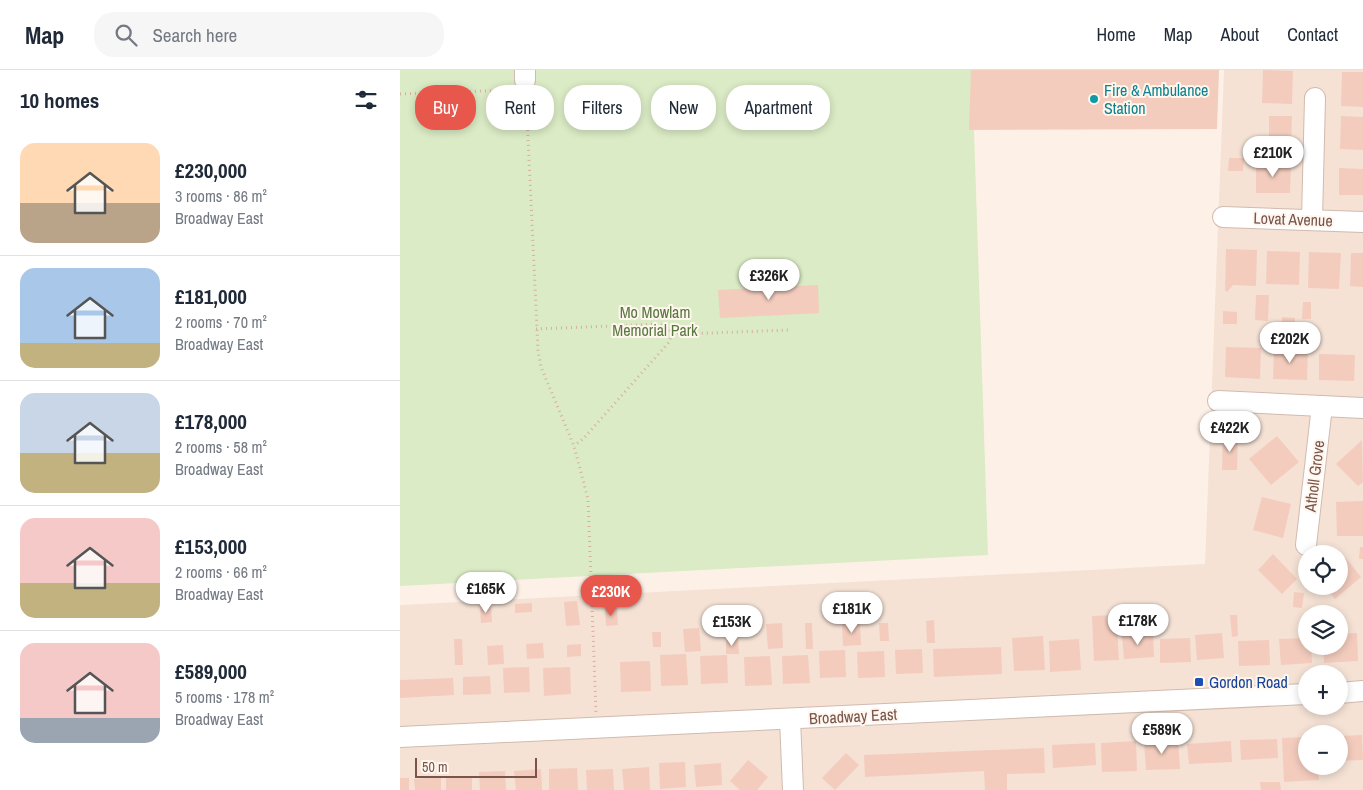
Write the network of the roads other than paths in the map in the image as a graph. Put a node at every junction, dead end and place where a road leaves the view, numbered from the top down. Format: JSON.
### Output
{"nodes":[{"id":1,"x":1316,"y":98,"type":"dead end"},
{"id":2,"x":1222,"y":217,"type":"dead end"},
{"id":3,"x":1312,"y":219,"type":"junction"},
{"id":4,"x":1363,"y":222,"type":"edge"},
{"id":5,"x":1218,"y":401,"type":"dead end"},
{"id":6,"x":1322,"y":406,"type":"junction"},
{"id":7,"x":1363,"y":408,"type":"edge"},
{"id":8,"x":1306,"y":545,"type":"edge"},
{"id":9,"x":1363,"y":692,"type":"edge"},
{"id":10,"x":1348,"y":693,"type":"edge"},
{"id":11,"x":1298,"y":694,"type":"edge"},
{"id":12,"x":790,"y":719,"type":"junction"},
{"id":13,"x":400,"y":737,"type":"edge"},
{"id":14,"x":793,"y":790,"type":"edge"}],
"edges":[{"from":1,"to":3,"type":"street"},
{"from":2,"to":3,"type":"street","name":"Lovat Avenue"},
{"from":3,"to":4,"type":"street","name":"Lovat Avenue"},
{"from":5,"to":6,"type":"street"},
{"from":6,"to":7,"type":"street"},
{"from":6,"to":8,"type":"street","name":"Atholl Grove"},
{"from":9,"to":10,"type":"street"},
{"from":11,"to":12,"type":"street","name":"Broadway East"},
{"from":12,"to":13,"type":"street","name":"Broadway East"},
{"from":12,"to":14,"type":"street"}]}
